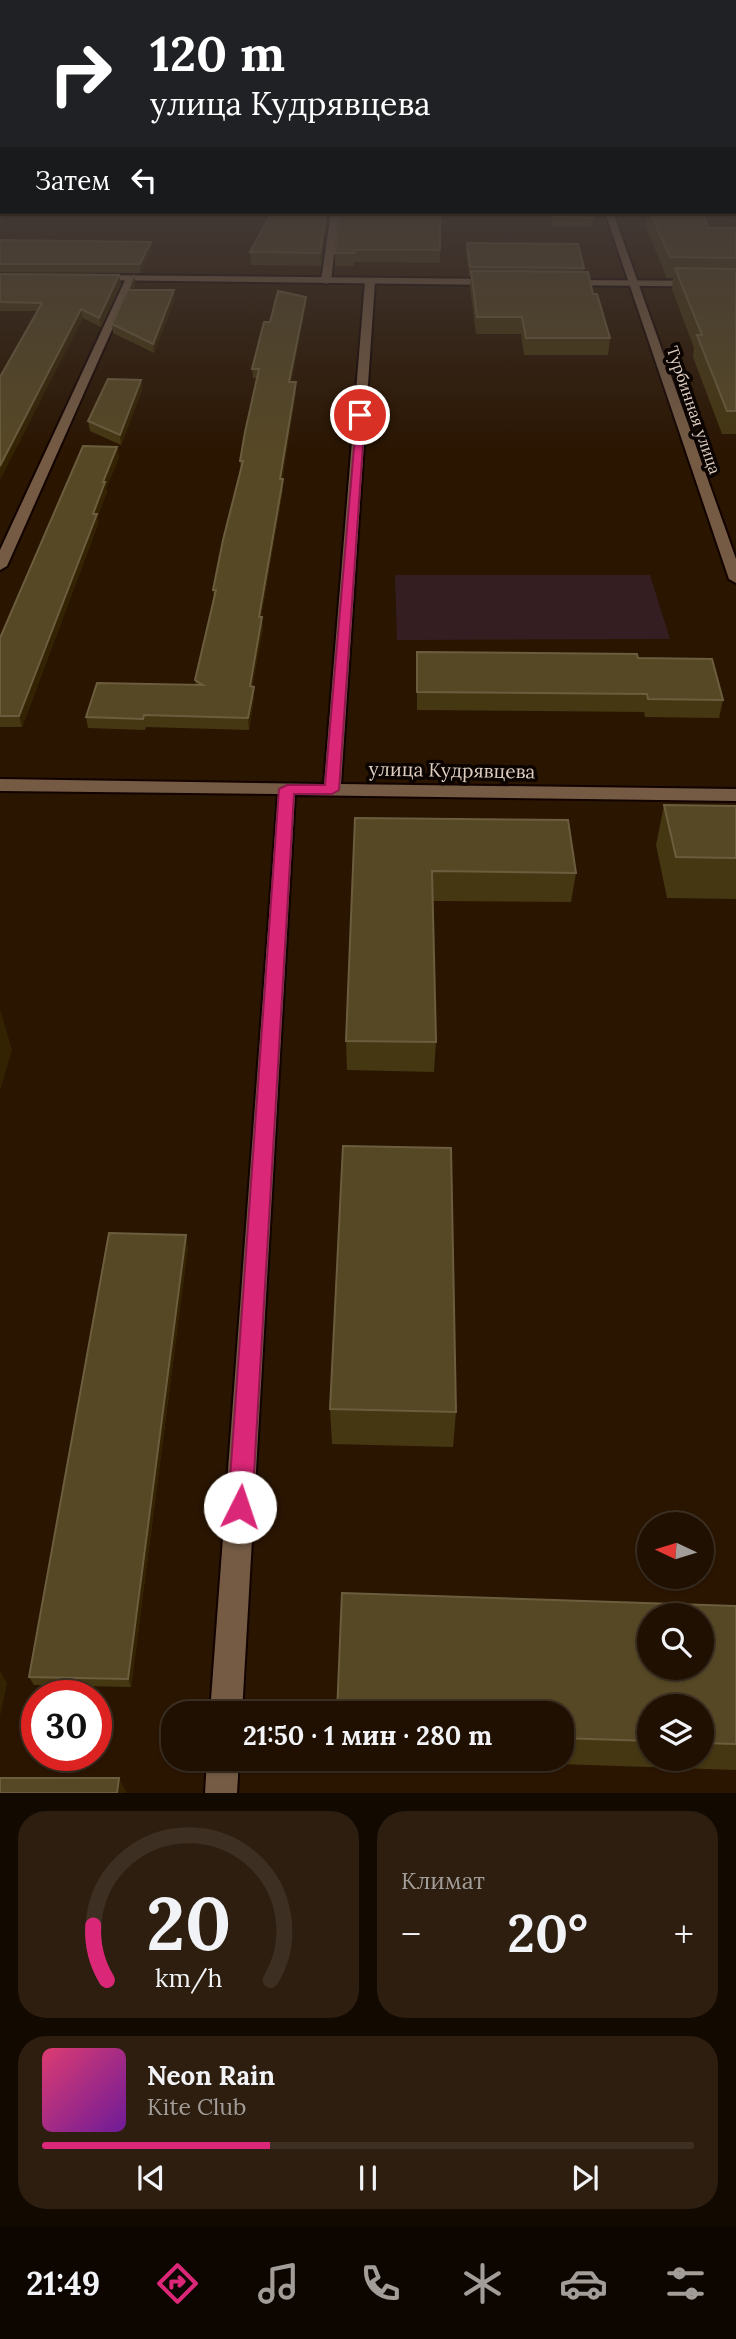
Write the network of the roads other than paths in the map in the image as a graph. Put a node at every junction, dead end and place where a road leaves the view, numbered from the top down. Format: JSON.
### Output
{"nodes":[{"id":1,"x":634,"y":284,"type":"edge"},
{"id":2,"x":127,"y":285,"type":"edge"},
{"id":3,"x":370,"y":285,"type":"edge"},
{"id":4,"x":0,"y":566,"type":"edge"},
{"id":5,"x":736,"y":579,"type":"edge"},
{"id":6,"x":0,"y":785,"type":"edge"},
{"id":7,"x":287,"y":789,"type":"junction"},
{"id":8,"x":332,"y":790,"type":"junction"},
{"id":9,"x":736,"y":795,"type":"edge"},
{"id":10,"x":227,"y":1701,"type":"edge"},
{"id":11,"x":222,"y":1771,"type":"edge"},
{"id":12,"x":221,"y":1793,"type":"edge"}],
"edges":[{"from":1,"to":5,"type":"street","name":"Турбинная улица"},
{"from":2,"to":4,"type":"street"},
{"from":3,"to":8,"type":"street"},
{"from":6,"to":7,"type":"street","name":"улица Кудрявцева"},
{"from":7,"to":8,"type":"street","name":"улица Кудрявцева"},
{"from":7,"to":10,"type":"street"},
{"from":8,"to":9,"type":"street","name":"улица Кудрявцева"},
{"from":11,"to":12,"type":"street"}]}
